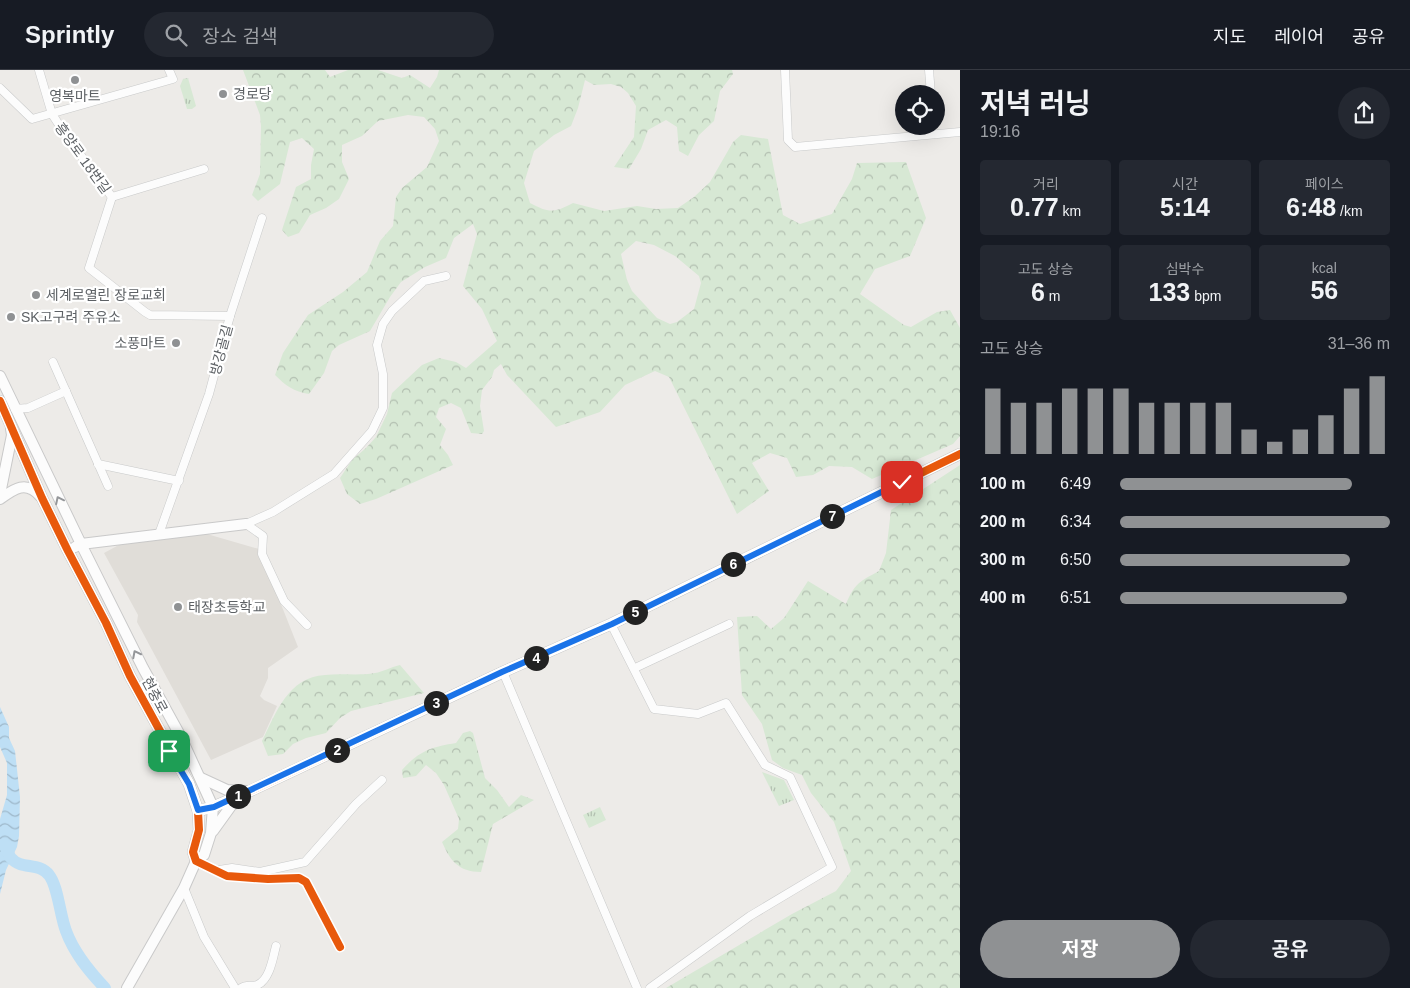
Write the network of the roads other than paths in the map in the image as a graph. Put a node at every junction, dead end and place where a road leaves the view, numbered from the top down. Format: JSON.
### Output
{"nodes":[{"id":1,"x":39,"y":70,"type":"edge"},
{"id":2,"x":170,"y":70,"type":"edge"},
{"id":3,"x":785,"y":70,"type":"edge"},
{"id":4,"x":930,"y":70,"type":"edge"},
{"id":5,"x":931,"y":85,"type":"edge"},
{"id":6,"x":0,"y":88,"type":"edge"},
{"id":7,"x":52,"y":114,"type":"junction"},
{"id":8,"x":945,"y":131,"type":"edge"},
{"id":9,"x":960,"y":132,"type":"edge"},
{"id":10,"x":895,"y":135,"type":"edge"},
{"id":11,"x":204,"y":169,"type":"dead end"},
{"id":12,"x":112,"y":197,"type":"junction"},
{"id":13,"x":262,"y":218,"type":"dead end"},
{"id":14,"x":446,"y":276,"type":"dead end"},
{"id":15,"x":230,"y":316,"type":"junction"},
{"id":16,"x":53,"y":362,"type":"dead end"},
{"id":17,"x":0,"y":376,"type":"edge"},
{"id":18,"x":66,"y":391,"type":"junction"},
{"id":19,"x":0,"y":401,"type":"edge"},
{"id":20,"x":12,"y":415,"type":"junction"},
{"id":21,"x":9,"y":436,"type":"junction"},
{"id":22,"x":960,"y":454,"type":"edge"},
{"id":23,"x":0,"y":464,"type":"edge"},
{"id":24,"x":98,"y":464,"type":"junction"},
{"id":25,"x":179,"y":481,"type":"junction"},
{"id":26,"x":108,"y":486,"type":"dead end"},
{"id":27,"x":0,"y":494,"type":"edge"},
{"id":28,"x":0,"y":499,"type":"edge"},
{"id":29,"x":51,"y":514,"type":"junction"},
{"id":30,"x":246,"y":524,"type":"junction"},
{"id":31,"x":159,"y":534,"type":"junction"},
{"id":32,"x":81,"y":544,"type":"junction"},
{"id":33,"x":68,"y":551,"type":"junction"},
{"id":34,"x":117,"y":618,"type":"junction"},
{"id":35,"x":106,"y":623,"type":"junction"},
{"id":36,"x":612,"y":624,"type":"junction"},
{"id":37,"x":729,"y":624,"type":"dead end"},
{"id":38,"x":307,"y":625,"type":"dead end"},
{"id":39,"x":635,"y":668,"type":"junction"},
{"id":40,"x":502,"y":672,"type":"junction"},
{"id":41,"x":201,"y":778,"type":"junction"},
{"id":42,"x":382,"y":780,"type":"dead end"},
{"id":43,"x":250,"y":791,"type":"junction"},
{"id":44,"x":214,"y":807,"type":"junction"},
{"id":45,"x":198,"y":810,"type":"junction"},
{"id":46,"x":211,"y":834,"type":"junction"},
{"id":47,"x":196,"y":860,"type":"junction"},
{"id":48,"x":219,"y":870,"type":"junction"},
{"id":49,"x":184,"y":888,"type":"junction"},
{"id":50,"x":276,"y":946,"type":"dead end"},
{"id":51,"x":340,"y":947,"type":"dead end"},
{"id":52,"x":127,"y":988,"type":"edge"},
{"id":53,"x":235,"y":988,"type":"edge"},
{"id":54,"x":241,"y":988,"type":"edge"},
{"id":55,"x":637,"y":988,"type":"edge"},
{"id":56,"x":650,"y":988,"type":"edge"}],
"edges":[{"from":1,"to":7,"type":"street","name":"흥양로 18번길"},
{"from":2,"to":7,"type":"street"},
{"from":3,"to":10,"type":"street"},
{"from":4,"to":5,"type":"street"},
{"from":6,"to":7,"type":"street"},
{"from":7,"to":12,"type":"street","name":"흥양로 18번길"},
{"from":8,"to":9,"type":"street"},
{"from":11,"to":12,"type":"street"},
{"from":12,"to":15,"type":"street","name":"흥양로 18번길"},
{"from":13,"to":15,"type":"street","name":"방강골길"},
{"from":14,"to":30,"type":"street"},
{"from":15,"to":25,"type":"street","name":"방강골길"},
{"from":16,"to":18,"type":"street"},
{"from":17,"to":20,"type":"street","name":"현충로"},
{"from":18,"to":20,"type":"street"},
{"from":18,"to":24,"type":"street"},
{"from":19,"to":20,"type":"street","name":"현충로"},
{"from":20,"to":21,"type":"street"},
{"from":20,"to":29,"type":"street","name":"현충로"},
{"from":32,"to":20,"type":"street","name":"현충로","one_way":true},
{"from":21,"to":23,"type":"street"},
{"from":21,"to":27,"type":"street"},
{"from":22,"to":36,"type":"street"},
{"from":24,"to":25,"type":"street"},
{"from":24,"to":26,"type":"street"},
{"from":25,"to":31,"type":"street","name":"방강골길"},
{"from":28,"to":29,"type":"street"},
{"from":29,"to":33,"type":"street","name":"현충로"},
{"from":30,"to":31,"type":"street"},
{"from":30,"to":38,"type":"street"},
{"from":31,"to":32,"type":"street"},
{"from":32,"to":33,"type":"street"},
{"from":32,"to":34,"type":"street","name":"현충로"},
{"from":33,"to":35,"type":"street","name":"현충로"},
{"from":34,"to":35,"type":"street"},
{"from":41,"to":34,"type":"street","name":"현충로","one_way":true},
{"from":35,"to":45,"type":"street","name":"현충로"},
{"from":36,"to":39,"type":"street"},
{"from":36,"to":40,"type":"street"},
{"from":37,"to":39,"type":"street"},
{"from":39,"to":56,"type":"street"},
{"from":40,"to":43,"type":"street"},
{"from":40,"to":55,"type":"street"},
{"from":41,"to":43,"type":"street"},
{"from":41,"to":44,"type":"street","name":"현충로"},
{"from":42,"to":48,"type":"street"},
{"from":43,"to":44,"type":"street"},
{"from":43,"to":46,"type":"street"},
{"from":44,"to":45,"type":"street"},
{"from":44,"to":46,"type":"street","name":"현충로"},
{"from":45,"to":47,"type":"street","name":"현충로"},
{"from":46,"to":47,"type":"street","name":"현충로"},
{"from":47,"to":48,"type":"street"},
{"from":47,"to":49,"type":"street","name":"현충로"},
{"from":48,"to":51,"type":"street"},
{"from":49,"to":52,"type":"street","name":"현충로"},
{"from":49,"to":53,"type":"street"},
{"from":50,"to":54,"type":"street"}]}
